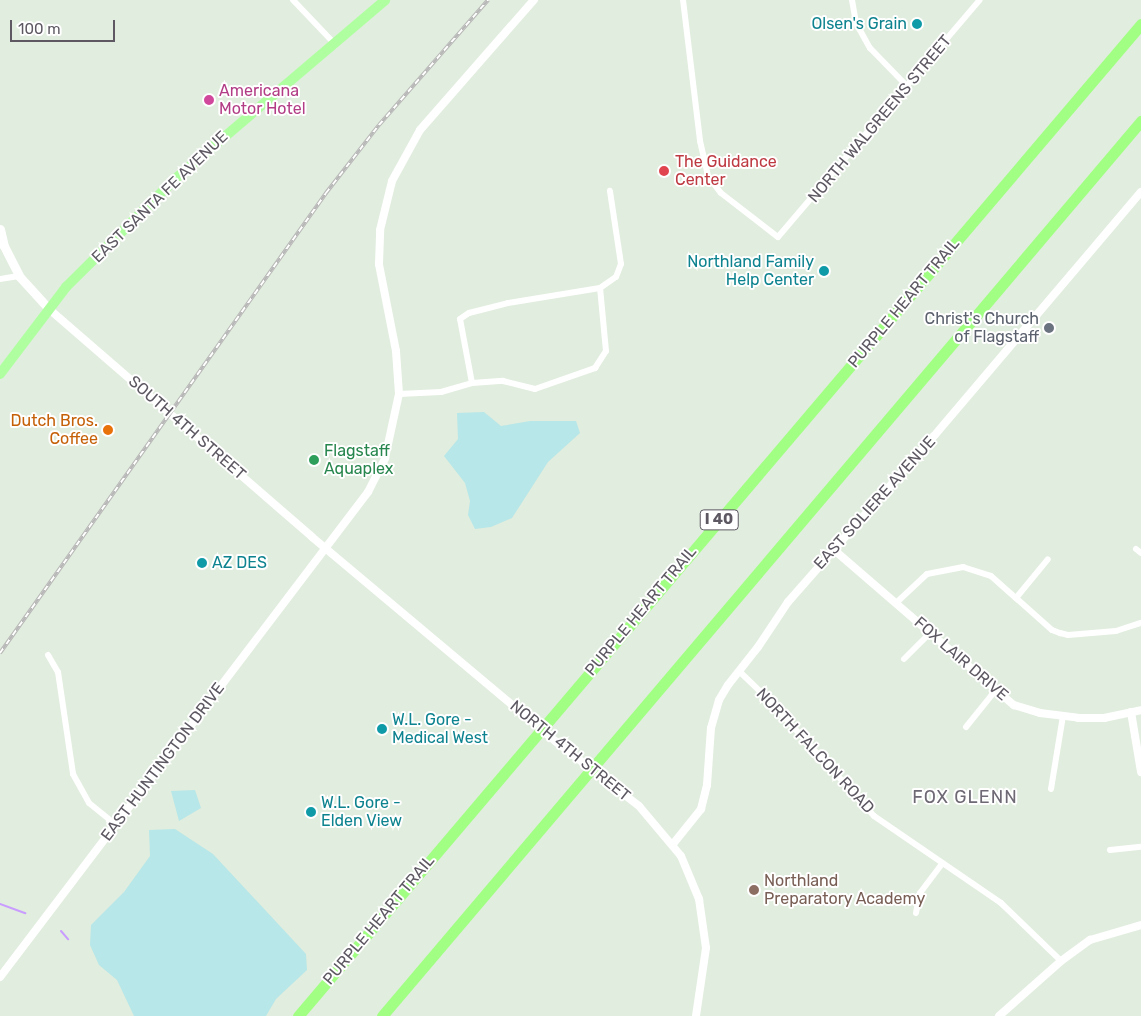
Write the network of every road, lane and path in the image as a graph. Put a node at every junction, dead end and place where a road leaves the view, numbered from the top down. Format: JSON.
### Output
{"nodes":[{"id":1,"x":293,"y":0,"type":"edge"},
{"id":2,"x":385,"y":0,"type":"edge"},
{"id":3,"x":534,"y":0,"type":"edge"},
{"id":4,"x":683,"y":0,"type":"edge"},
{"id":5,"x":852,"y":0,"type":"edge"},
{"id":6,"x":980,"y":0,"type":"edge"},
{"id":7,"x":1141,"y":24,"type":"edge"},
{"id":8,"x":334,"y":43,"type":"junction"},
{"id":9,"x":907,"y":86,"type":"junction"},
{"id":10,"x":1141,"y":121,"type":"edge"},
{"id":11,"x":610,"y":191,"type":"dead end"},
{"id":12,"x":1141,"y":192,"type":"edge"},
{"id":13,"x":0,"y":229,"type":"edge"},
{"id":14,"x":20,"y":276,"type":"junction"},
{"id":15,"x":0,"y":279,"type":"edge"},
{"id":16,"x":600,"y":288,"type":"junction"},
{"id":17,"x":49,"y":309,"type":"junction"},
{"id":18,"x":0,"y":374,"type":"edge"},
{"id":19,"x":472,"y":383,"type":"junction"},
{"id":20,"x":399,"y":394,"type":"junction"},
{"id":21,"x":325,"y":546,"type":"junction"},
{"id":22,"x":833,"y":549,"type":"junction"},
{"id":23,"x":1048,"y":559,"type":"dead end"},
{"id":24,"x":1016,"y":598,"type":"junction"},
{"id":25,"x":896,"y":602,"type":"junction"},
{"id":26,"x":1141,"y":623,"type":"edge"},
{"id":27,"x":930,"y":633,"type":"junction"},
{"id":28,"x":48,"y":655,"type":"dead end"},
{"id":29,"x":904,"y":659,"type":"dead end"},
{"id":30,"x":739,"y":671,"type":"junction"},
{"id":31,"x":995,"y":691,"type":"junction"},
{"id":32,"x":1141,"y":710,"type":"edge"},
{"id":33,"x":1131,"y":712,"type":"junction"},
{"id":34,"x":1064,"y":716,"type":"junction"},
{"id":35,"x":966,"y":727,"type":"dead end"},
{"id":36,"x":1141,"y":772,"type":"edge"},
{"id":37,"x":1051,"y":789,"type":"dead end"},
{"id":38,"x":115,"y":824,"type":"junction"},
{"id":39,"x":673,"y":844,"type":"junction"},
{"id":40,"x":1141,"y":847,"type":"edge"},
{"id":41,"x":1110,"y":850,"type":"dead end"},
{"id":42,"x":942,"y":864,"type":"junction"},
{"id":43,"x":916,"y":913,"type":"dead end"},
{"id":44,"x":1141,"y":925,"type":"edge"},
{"id":45,"x":1061,"y":961,"type":"junction"},
{"id":46,"x":0,"y":977,"type":"edge"},
{"id":47,"x":298,"y":1016,"type":"edge"},
{"id":48,"x":382,"y":1016,"type":"edge"},
{"id":49,"x":697,"y":1016,"type":"edge"},
{"id":50,"x":999,"y":1016,"type":"edge"}],
"edges":[{"from":1,"to":8,"type":"street"},
{"from":2,"to":8,"type":"main road","name":"EAST SANTA FE AVENUE"},
{"from":3,"to":20,"type":"street","name":"EAST HUNTINGTON DRIVE"},
{"from":4,"to":9,"type":"street","name":"NORTH WALGREENS STREET"},
{"from":5,"to":9,"type":"street"},
{"from":6,"to":9,"type":"street","name":"NORTH WALGREENS STREET"},
{"from":7,"to":47,"type":"highway","name":"PURPLE HEART TRAIL","number":"I 40"},
{"from":8,"to":17,"type":"main road","name":"EAST SANTA FE AVENUE"},
{"from":10,"to":48,"type":"highway"},
{"from":11,"to":16,"type":"street"},
{"from":12,"to":22,"type":"street","name":"EAST SOLIERE AVENUE"},
{"from":13,"to":14,"type":"main road"},
{"from":14,"to":15,"type":"street"},
{"from":14,"to":17,"type":"main road"},
{"from":16,"to":19,"type":"street"},
{"from":16,"to":19,"type":"street"},
{"from":17,"to":18,"type":"main road","name":"EAST SANTA FE AVENUE"},
{"from":17,"to":21,"type":"street","name":"SOUTH 4TH STREET"},
{"from":19,"to":20,"type":"street"},
{"from":20,"to":21,"type":"street","name":"EAST HUNTINGTON DRIVE"},
{"from":21,"to":38,"type":"street","name":"EAST HUNTINGTON DRIVE"},
{"from":21,"to":39,"type":"street","name":"NORTH 4TH STREET"},
{"from":22,"to":25,"type":"street","name":"FOX LAIR DRIVE"},
{"from":22,"to":30,"type":"street","name":"EAST SOLIERE AVENUE"},
{"from":23,"to":24,"type":"street"},
{"from":24,"to":25,"type":"street"},
{"from":24,"to":26,"type":"street"},
{"from":25,"to":27,"type":"street","name":"FOX LAIR DRIVE"},
{"from":27,"to":29,"type":"street"},
{"from":27,"to":31,"type":"street","name":"FOX LAIR DRIVE"},
{"from":28,"to":38,"type":"street"},
{"from":30,"to":39,"type":"street","name":"EAST SOLIERE AVENUE"},
{"from":30,"to":42,"type":"street","name":"NORTH FALCON ROAD"},
{"from":31,"to":34,"type":"street","name":"FOX LAIR DRIVE"},
{"from":31,"to":35,"type":"street"},
{"from":32,"to":33,"type":"street","name":"FOX LAIR DRIVE"},
{"from":33,"to":34,"type":"street","name":"FOX LAIR DRIVE"},
{"from":33,"to":36,"type":"street"},
{"from":34,"to":37,"type":"street"},
{"from":38,"to":46,"type":"street","name":"EAST HUNTINGTON DRIVE"},
{"from":39,"to":49,"type":"street","name":"NORTH 4TH STREET"},
{"from":40,"to":41,"type":"street"},
{"from":42,"to":43,"type":"street"},
{"from":42,"to":45,"type":"street","name":"NORTH FALCON ROAD"},
{"from":44,"to":45,"type":"street"},
{"from":45,"to":50,"type":"street"}]}
